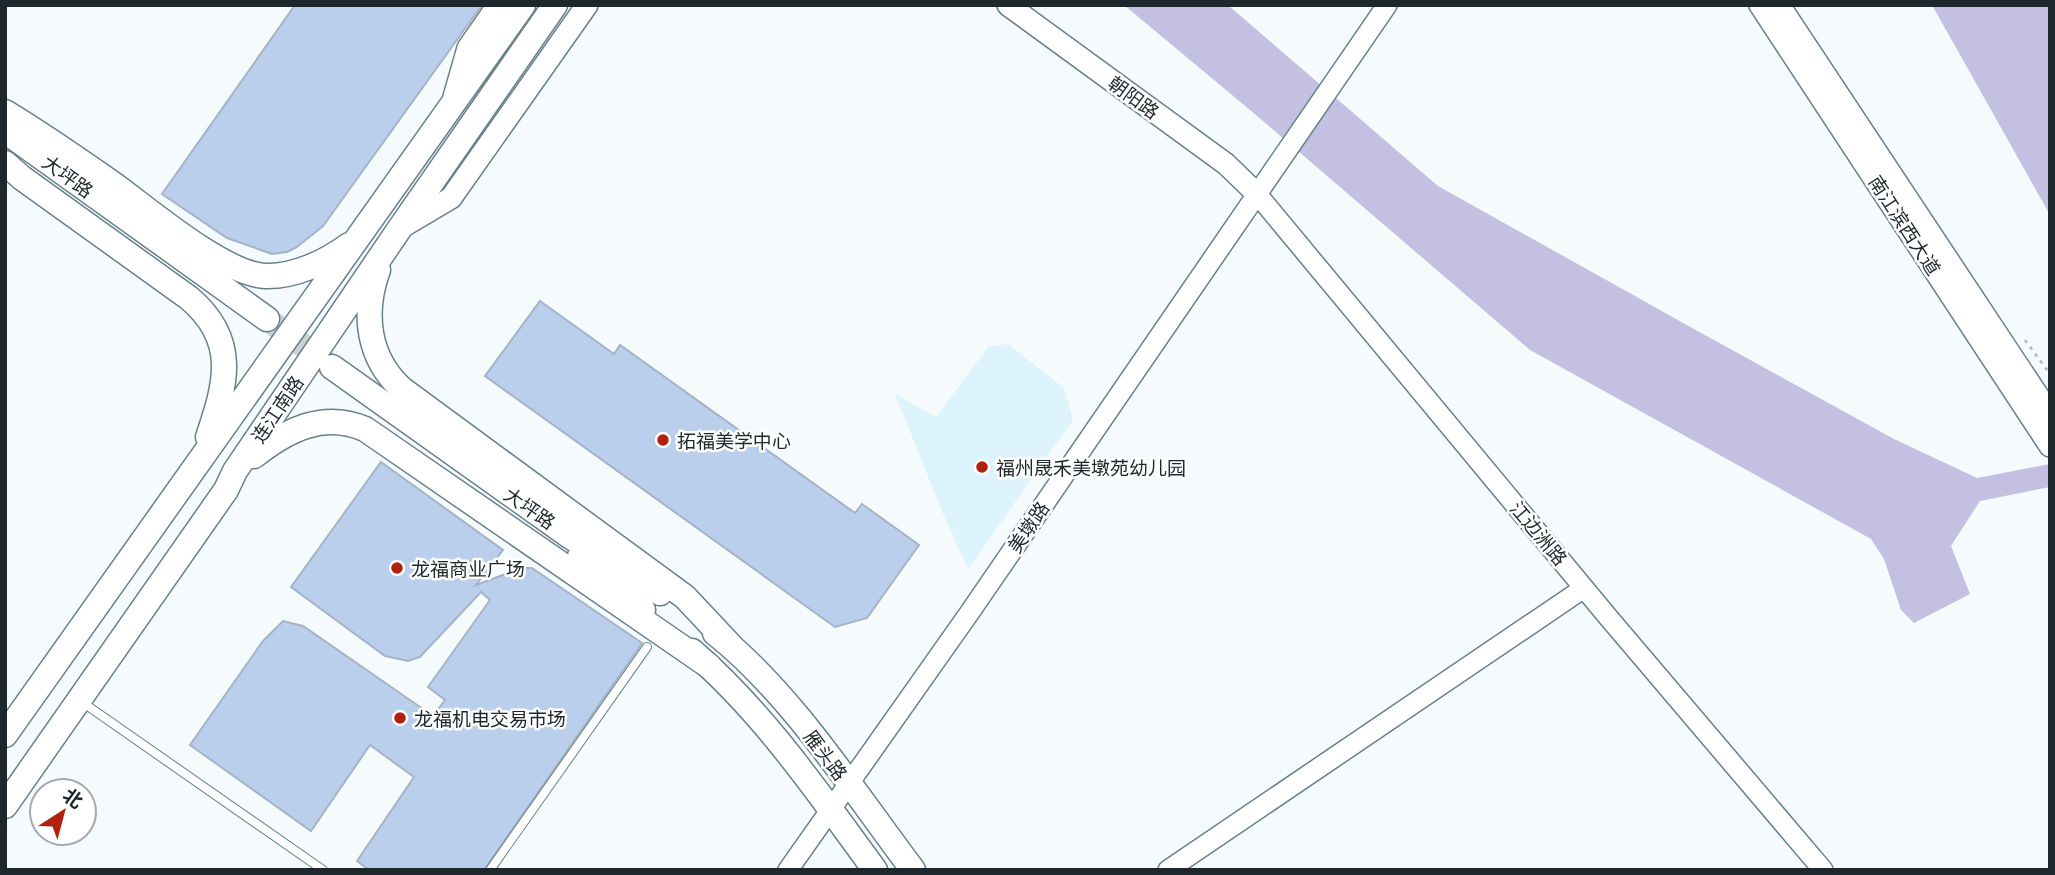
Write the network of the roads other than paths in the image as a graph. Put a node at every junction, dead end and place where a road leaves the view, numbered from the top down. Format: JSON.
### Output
{"nodes":[{"id":1,"x":498,"y":5,"type":"edge"},
{"id":2,"x":523,"y":5,"type":"edge"},
{"id":3,"x":555,"y":5,"type":"edge"},
{"id":4,"x":587,"y":5,"type":"edge"},
{"id":5,"x":1008,"y":5,"type":"edge"},
{"id":6,"x":1760,"y":5,"type":"edge"},
{"id":7,"x":1779,"y":5,"type":"edge"},
{"id":8,"x":1377,"y":9,"type":"edge"},
{"id":9,"x":452,"y":105,"type":"junction"},
{"id":10,"x":5,"y":111,"type":"edge"},
{"id":11,"x":5,"y":131,"type":"edge"},
{"id":12,"x":5,"y":141,"type":"edge"},
{"id":13,"x":5,"y":163,"type":"edge"},
{"id":14,"x":1257,"y":194,"type":"junction"},
{"id":15,"x":400,"y":228,"type":"junction"},
{"id":16,"x":358,"y":239,"type":"junction"},
{"id":17,"x":384,"y":251,"type":"junction"},
{"id":18,"x":2050,"y":414,"type":"edge"},
{"id":19,"x":2048,"y":444,"type":"edge"},
{"id":20,"x":200,"y":461,"type":"junction"},
{"id":21,"x":235,"y":471,"type":"junction"},
{"id":22,"x":1584,"y":588,"type":"junction"},
{"id":23,"x":731,"y":646,"type":"junction"},
{"id":24,"x":647,"y":647,"type":"dead end"},
{"id":25,"x":709,"y":666,"type":"junction"},
{"id":26,"x":79,"y":700,"type":"junction"},
{"id":27,"x":5,"y":735,"type":"edge"},
{"id":28,"x":849,"y":785,"type":"junction"},
{"id":29,"x":11,"y":799,"type":"edge"},
{"id":30,"x":831,"y":810,"type":"junction"},
{"id":31,"x":5,"y":815,"type":"edge"},
{"id":32,"x":323,"y":870,"type":"edge"},
{"id":33,"x":490,"y":870,"type":"edge"},
{"id":34,"x":788,"y":870,"type":"edge"},
{"id":35,"x":875,"y":870,"type":"edge"},
{"id":36,"x":913,"y":870,"type":"edge"},
{"id":37,"x":1168,"y":870,"type":"edge"},
{"id":38,"x":1823,"y":870,"type":"edge"}],
"edges":[{"from":1,"to":9,"type":"main road"},
{"from":2,"to":9,"type":"main road","name":"连江南路"},
{"from":3,"to":15,"type":"main road","name":"连江南路"},
{"from":4,"to":15,"type":"main road"},
{"from":5,"to":14,"type":"main road","name":"朝阳路"},
{"from":6,"to":19,"type":"main road","name":"南江滨西大道"},
{"from":7,"to":18,"type":"main road","name":"南江滨西大道"},
{"from":8,"to":14,"type":"street","name":"美墩路"},
{"from":9,"to":16,"type":"main road","name":"连江南路"},
{"from":10,"to":16,"type":"main road"},
{"from":11,"to":12,"type":"main road","name":"大坪路"},
{"from":13,"to":20,"type":"main road"},
{"from":14,"to":22,"type":"street","name":"江边洲路"},
{"from":14,"to":28,"type":"street","name":"美墩路"},
{"from":15,"to":17,"type":"main road","name":"连江南路"},
{"from":16,"to":20,"type":"main road","name":"连江南路"},
{"from":17,"to":21,"type":"main road","name":"连江南路"},
{"from":17,"to":23,"type":"main road"},
{"from":20,"to":27,"type":"main road","name":"连江南路"},
{"from":21,"to":25,"type":"main road"},
{"from":21,"to":26,"type":"main road","name":"连江南路"},
{"from":22,"to":37,"type":"street"},
{"from":22,"to":38,"type":"street","name":"江边洲路"},
{"from":23,"to":25,"type":"main road","name":"大坪路"},
{"from":23,"to":28,"type":"main road","name":"雁头路"},
{"from":24,"to":33,"type":"lane"},
{"from":25,"to":30,"type":"main road","name":"雁头路"},
{"from":26,"to":29,"type":"main road","name":"连江南路"},
{"from":26,"to":32,"type":"lane"},
{"from":28,"to":30,"type":"street","name":"美墩路"},
{"from":28,"to":36,"type":"main road","name":"雁头路"},
{"from":29,"to":31,"type":"main road","name":"连江南路"},
{"from":30,"to":34,"type":"street","name":"美墩路"},
{"from":30,"to":35,"type":"main road","name":"雁头路"}]}
